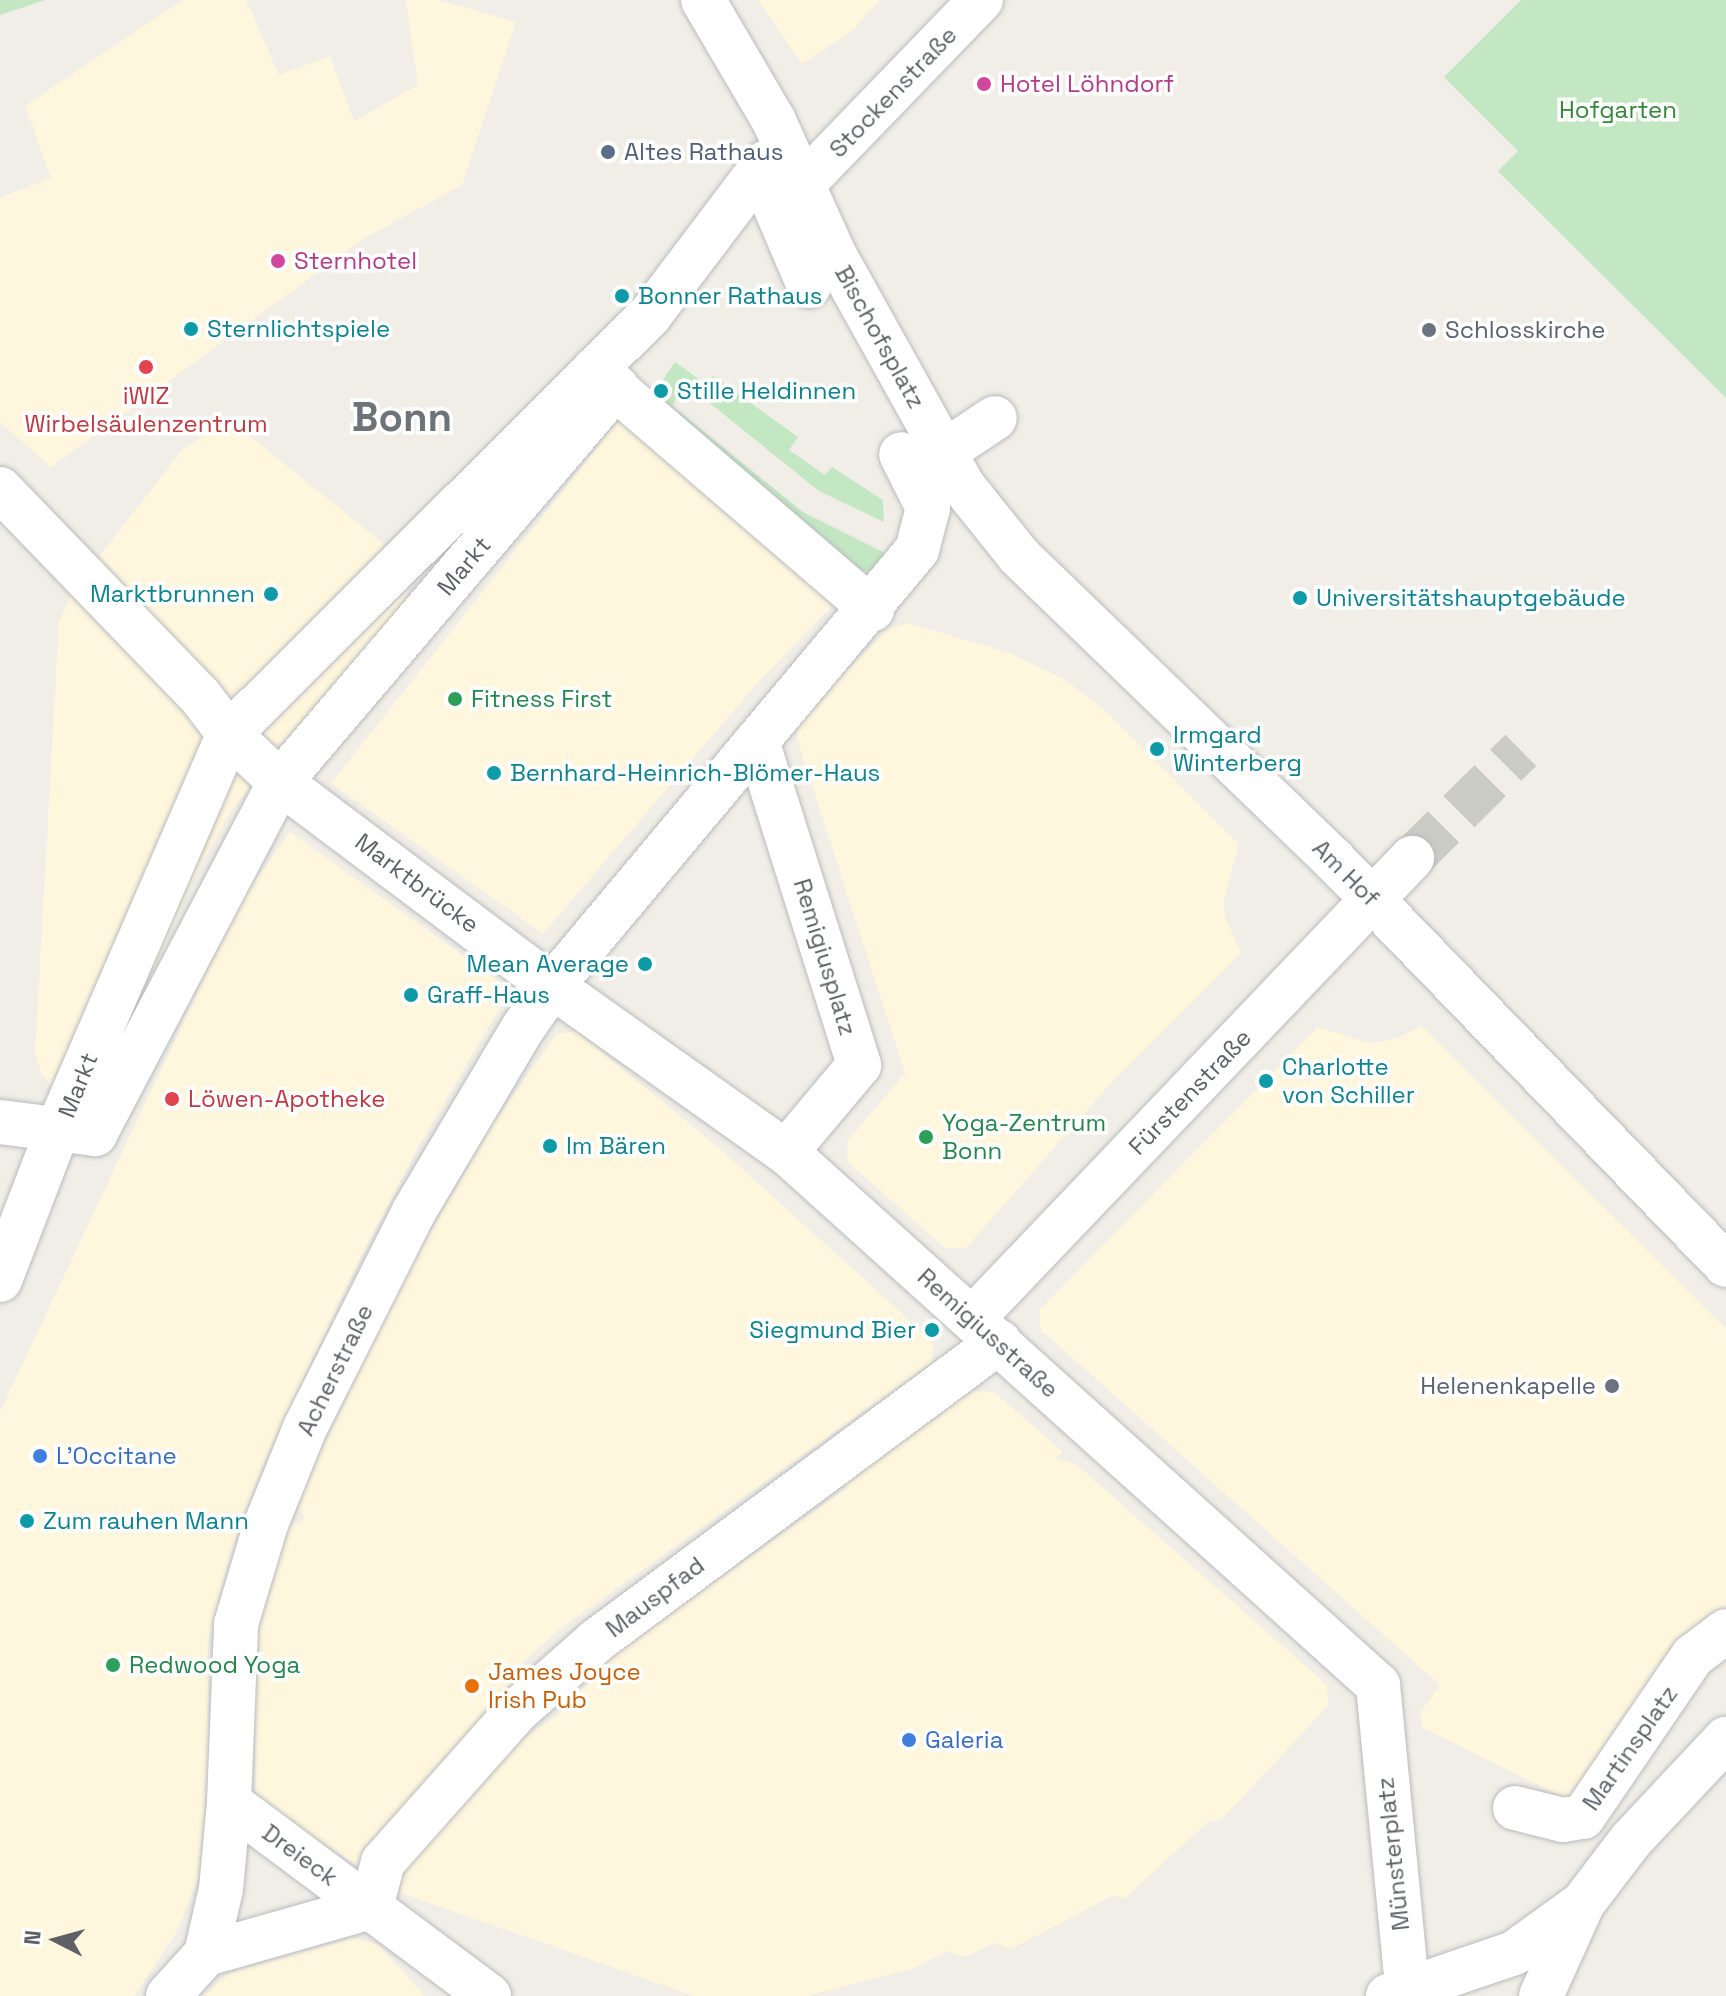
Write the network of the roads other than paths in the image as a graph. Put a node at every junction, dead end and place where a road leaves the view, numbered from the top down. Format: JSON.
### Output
{"nodes":[{"id":1,"x":703,"y":0,"type":"edge"},
{"id":2,"x":981,"y":0,"type":"edge"},
{"id":3,"x":804,"y":183,"type":"junction"},
{"id":4,"x":809,"y":286,"type":"dead end"},
{"id":5,"x":650,"y":315,"type":"joint"},
{"id":6,"x":618,"y":388,"type":"junction"},
{"id":7,"x":995,"y":418,"type":"dead end"},
{"id":8,"x":901,"y":454,"type":"dead end"},
{"id":9,"x":954,"y":469,"type":"junction"},
{"id":10,"x":7,"y":494,"type":"edge"},
{"id":11,"x":872,"y":609,"type":"junction"},
{"id":12,"x":229,"y":734,"type":"junction"},
{"id":13,"x":757,"y":741,"type":"junction"},
{"id":14,"x":280,"y":782,"type":"junction"},
{"id":15,"x":1412,"y":858,"type":"tunnel mouth"},
{"id":16,"x":1372,"y":899,"type":"junction"},
{"id":17,"x":552,"y":986,"type":"junction"},
{"id":18,"x":0,"y":1122,"type":"edge"},
{"id":19,"x":59,"y":1126,"type":"junction"},
{"id":20,"x":786,"y":1152,"type":"junction"},
{"id":21,"x":1726,"y":1265,"type":"edge"},
{"id":22,"x":0,"y":1280,"type":"edge"},
{"id":23,"x":986,"y":1330,"type":"junction"},
{"id":24,"x":1726,"y":1631,"type":"edge"},
{"id":25,"x":1378,"y":1702,"type":"joint"},
{"id":26,"x":1726,"y":1739,"type":"edge"},
{"id":27,"x":229,"y":1797,"type":"junction"},
{"id":28,"x":1515,"y":1808,"type":"dead end"},
{"id":29,"x":1583,"y":1903,"type":"junction"},
{"id":30,"x":371,"y":1907,"type":"junction"},
{"id":31,"x":206,"y":1954,"type":"junction"},
{"id":32,"x":1401,"y":1994,"type":"edge"},
{"id":33,"x":168,"y":1996,"type":"edge"},
{"id":34,"x":489,"y":1996,"type":"edge"},
{"id":35,"x":1541,"y":1996,"type":"edge"}],
"edges":[{"from":1,"to":3,"type":"street","name":"Bischofsplatz"},
{"from":2,"to":3,"type":"street","name":"Stockenstraße"},
{"from":3,"to":9,"type":"street","name":"Bischofsplatz"},
{"from":4,"to":5,"type":"street","name":"Bischofsplatz"},
{"from":5,"to":6,"type":"street","name":"Markt"},
{"from":6,"to":11,"type":"street"},
{"from":6,"to":12,"type":"street","name":"Markt"},
{"from":6,"to":14,"type":"street","name":"Markt"},
{"from":7,"to":9,"type":"street"},
{"from":8,"to":11,"type":"street"},
{"from":9,"to":16,"type":"street","name":"Am Hof"},
{"from":10,"to":12,"type":"street"},
{"from":11,"to":13,"type":"street"},
{"from":12,"to":14,"type":"street"},
{"from":12,"to":19,"type":"street","name":"Markt"},
{"from":13,"to":17,"type":"street"},
{"from":13,"to":20,"type":"street","name":"Remigiusplatz"},
{"from":14,"to":17,"type":"street","name":"Marktbrücke"},
{"from":14,"to":19,"type":"street","name":"Markt"},
{"from":15,"to":16,"type":"street","name":"Fürstenstraße"},
{"from":16,"to":21,"type":"street","name":"Am Hof"},
{"from":16,"to":23,"type":"street","name":"Fürstenstraße"},
{"from":17,"to":20,"type":"street","name":"Remigiusstraße"},
{"from":17,"to":27,"type":"street","name":"Acherstraße"},
{"from":18,"to":19,"type":"street"},
{"from":19,"to":22,"type":"street"},
{"from":20,"to":23,"type":"street","name":"Remigiusstraße"},
{"from":23,"to":25,"type":"street","name":"Remigiusstraße"},
{"from":23,"to":30,"type":"street","name":"Mauspfad"},
{"from":24,"to":28,"type":"street","name":"Martinsplatz"},
{"from":25,"to":32,"type":"street","name":"Münsterplatz"},
{"from":26,"to":29,"type":"street","name":"Münsterplatz"},
{"from":27,"to":30,"type":"street","name":"Dreieck"},
{"from":27,"to":31,"type":"street","name":"Dreieck"},
{"from":29,"to":32,"type":"street","name":"Münsterplatz"},
{"from":29,"to":35,"type":"street","name":"Münsterplatz"},
{"from":30,"to":31,"type":"street","name":"Dreieck"},
{"from":30,"to":34,"type":"street","name":"Dreieck"},
{"from":31,"to":33,"type":"street","name":"Dreieck"}]}
